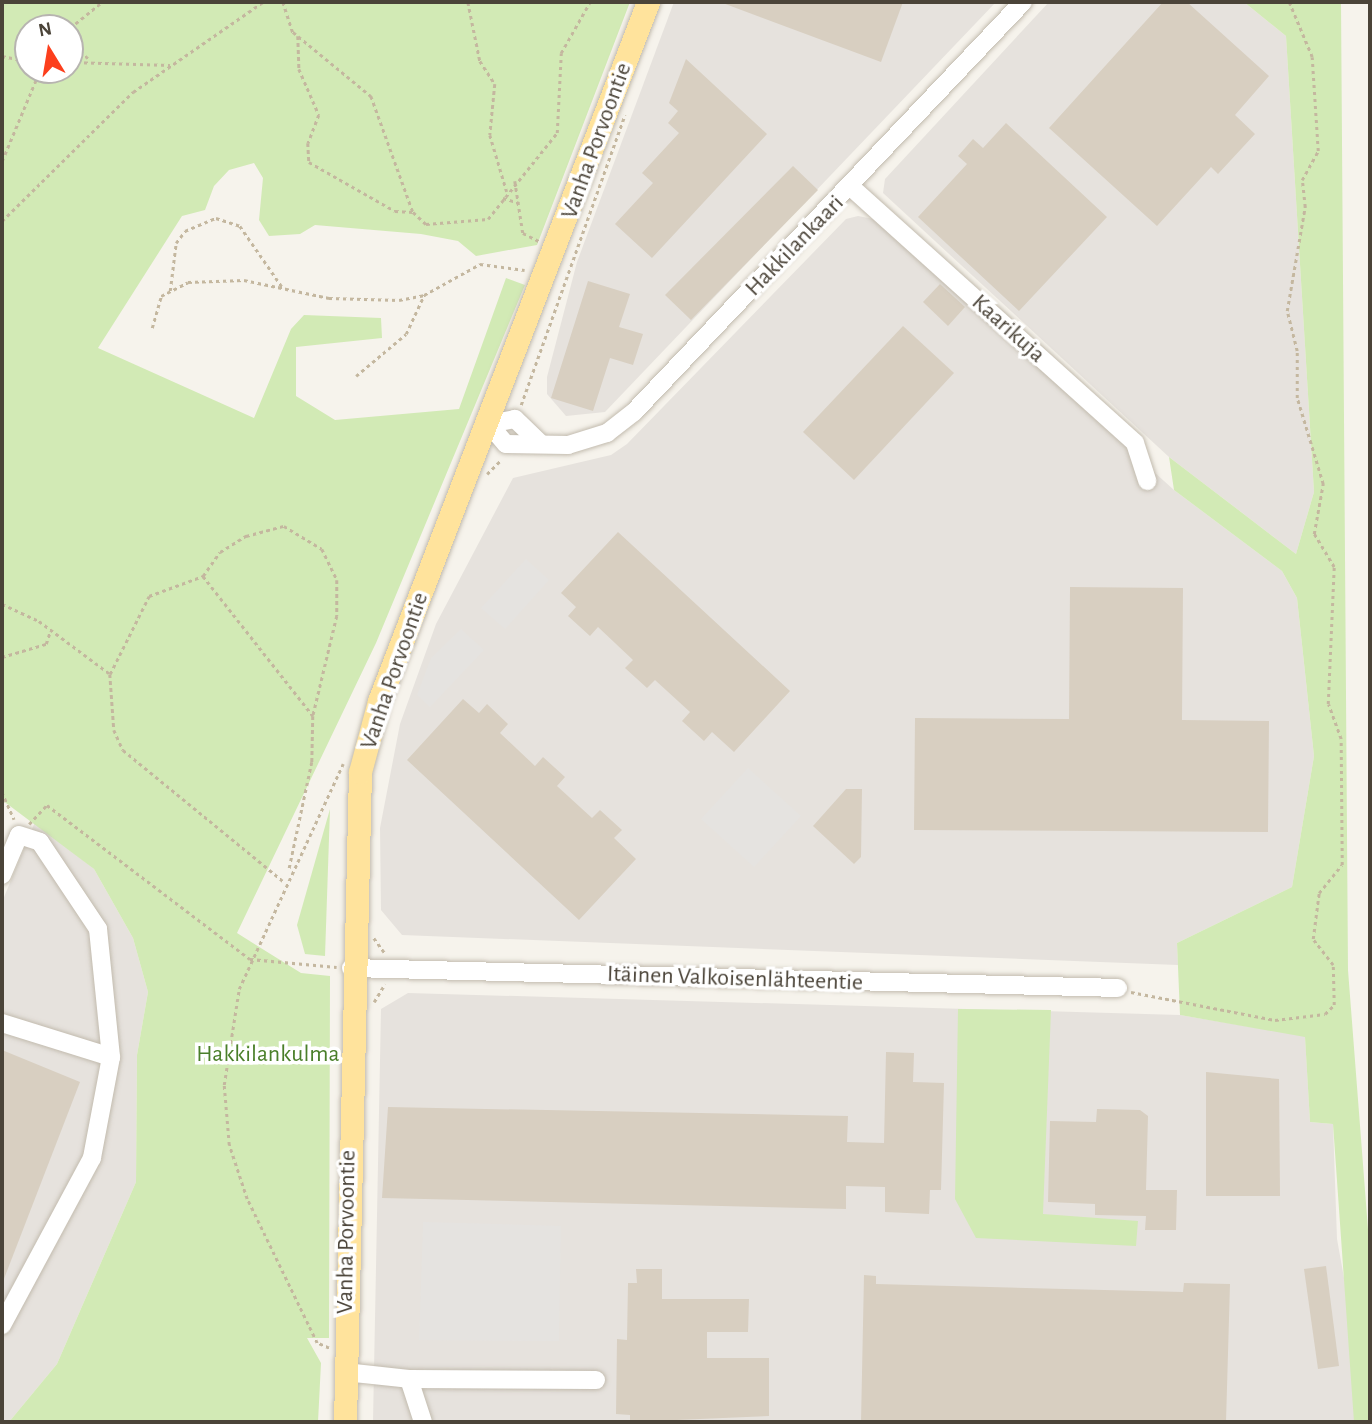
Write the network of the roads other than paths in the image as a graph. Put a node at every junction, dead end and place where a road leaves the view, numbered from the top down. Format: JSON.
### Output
{"nodes":[{"id":1,"x":648,"y":2,"type":"edge"},
{"id":2,"x":1023,"y":2,"type":"edge"},
{"id":3,"x":851,"y":187,"type":"junction"},
{"id":4,"x":489,"y":424,"type":"junction"},
{"id":5,"x":540,"y":443,"type":"junction"},
{"id":6,"x":1147,"y":481,"type":"dead end"},
{"id":7,"x":2,"y":875,"type":"edge"},
{"id":8,"x":351,"y":968,"type":"junction"},
{"id":9,"x":1118,"y":988,"type":"road end"},
{"id":10,"x":2,"y":1023,"type":"edge"},
{"id":11,"x":111,"y":1058,"type":"junction"},
{"id":12,"x":2,"y":1325,"type":"edge"},
{"id":13,"x":345,"y":1372,"type":"junction"},
{"id":14,"x":409,"y":1379,"type":"junction"},
{"id":15,"x":596,"y":1380,"type":"dead end"},
{"id":16,"x":345,"y":1422,"type":"edge"},
{"id":17,"x":423,"y":1422,"type":"edge"}],
"edges":[{"from":1,"to":4,"type":"main road","name":"Vanha Porvoontie"},
{"from":2,"to":3,"type":"street","name":"Hakkilankaari"},
{"from":3,"to":5,"type":"street","name":"Hakkilankaari"},
{"from":3,"to":6,"type":"street","name":"Kaarikuja"},
{"from":4,"to":5,"type":"street"},
{"from":4,"to":5,"type":"street","name":"Hakkilankaari"},
{"from":4,"to":8,"type":"main road","name":"Vanha Porvoontie"},
{"from":7,"to":11,"type":"street"},
{"from":8,"to":9,"type":"street","name":"Itäinen Valkoisenlähteentie"},
{"from":8,"to":13,"type":"main road","name":"Vanha Porvoontie"},
{"from":10,"to":11,"type":"street"},
{"from":11,"to":12,"type":"street"},
{"from":13,"to":14,"type":"street"},
{"from":13,"to":16,"type":"main road","name":"Vanha Porvoontie"},
{"from":14,"to":15,"type":"street"},
{"from":14,"to":17,"type":"street"}]}
